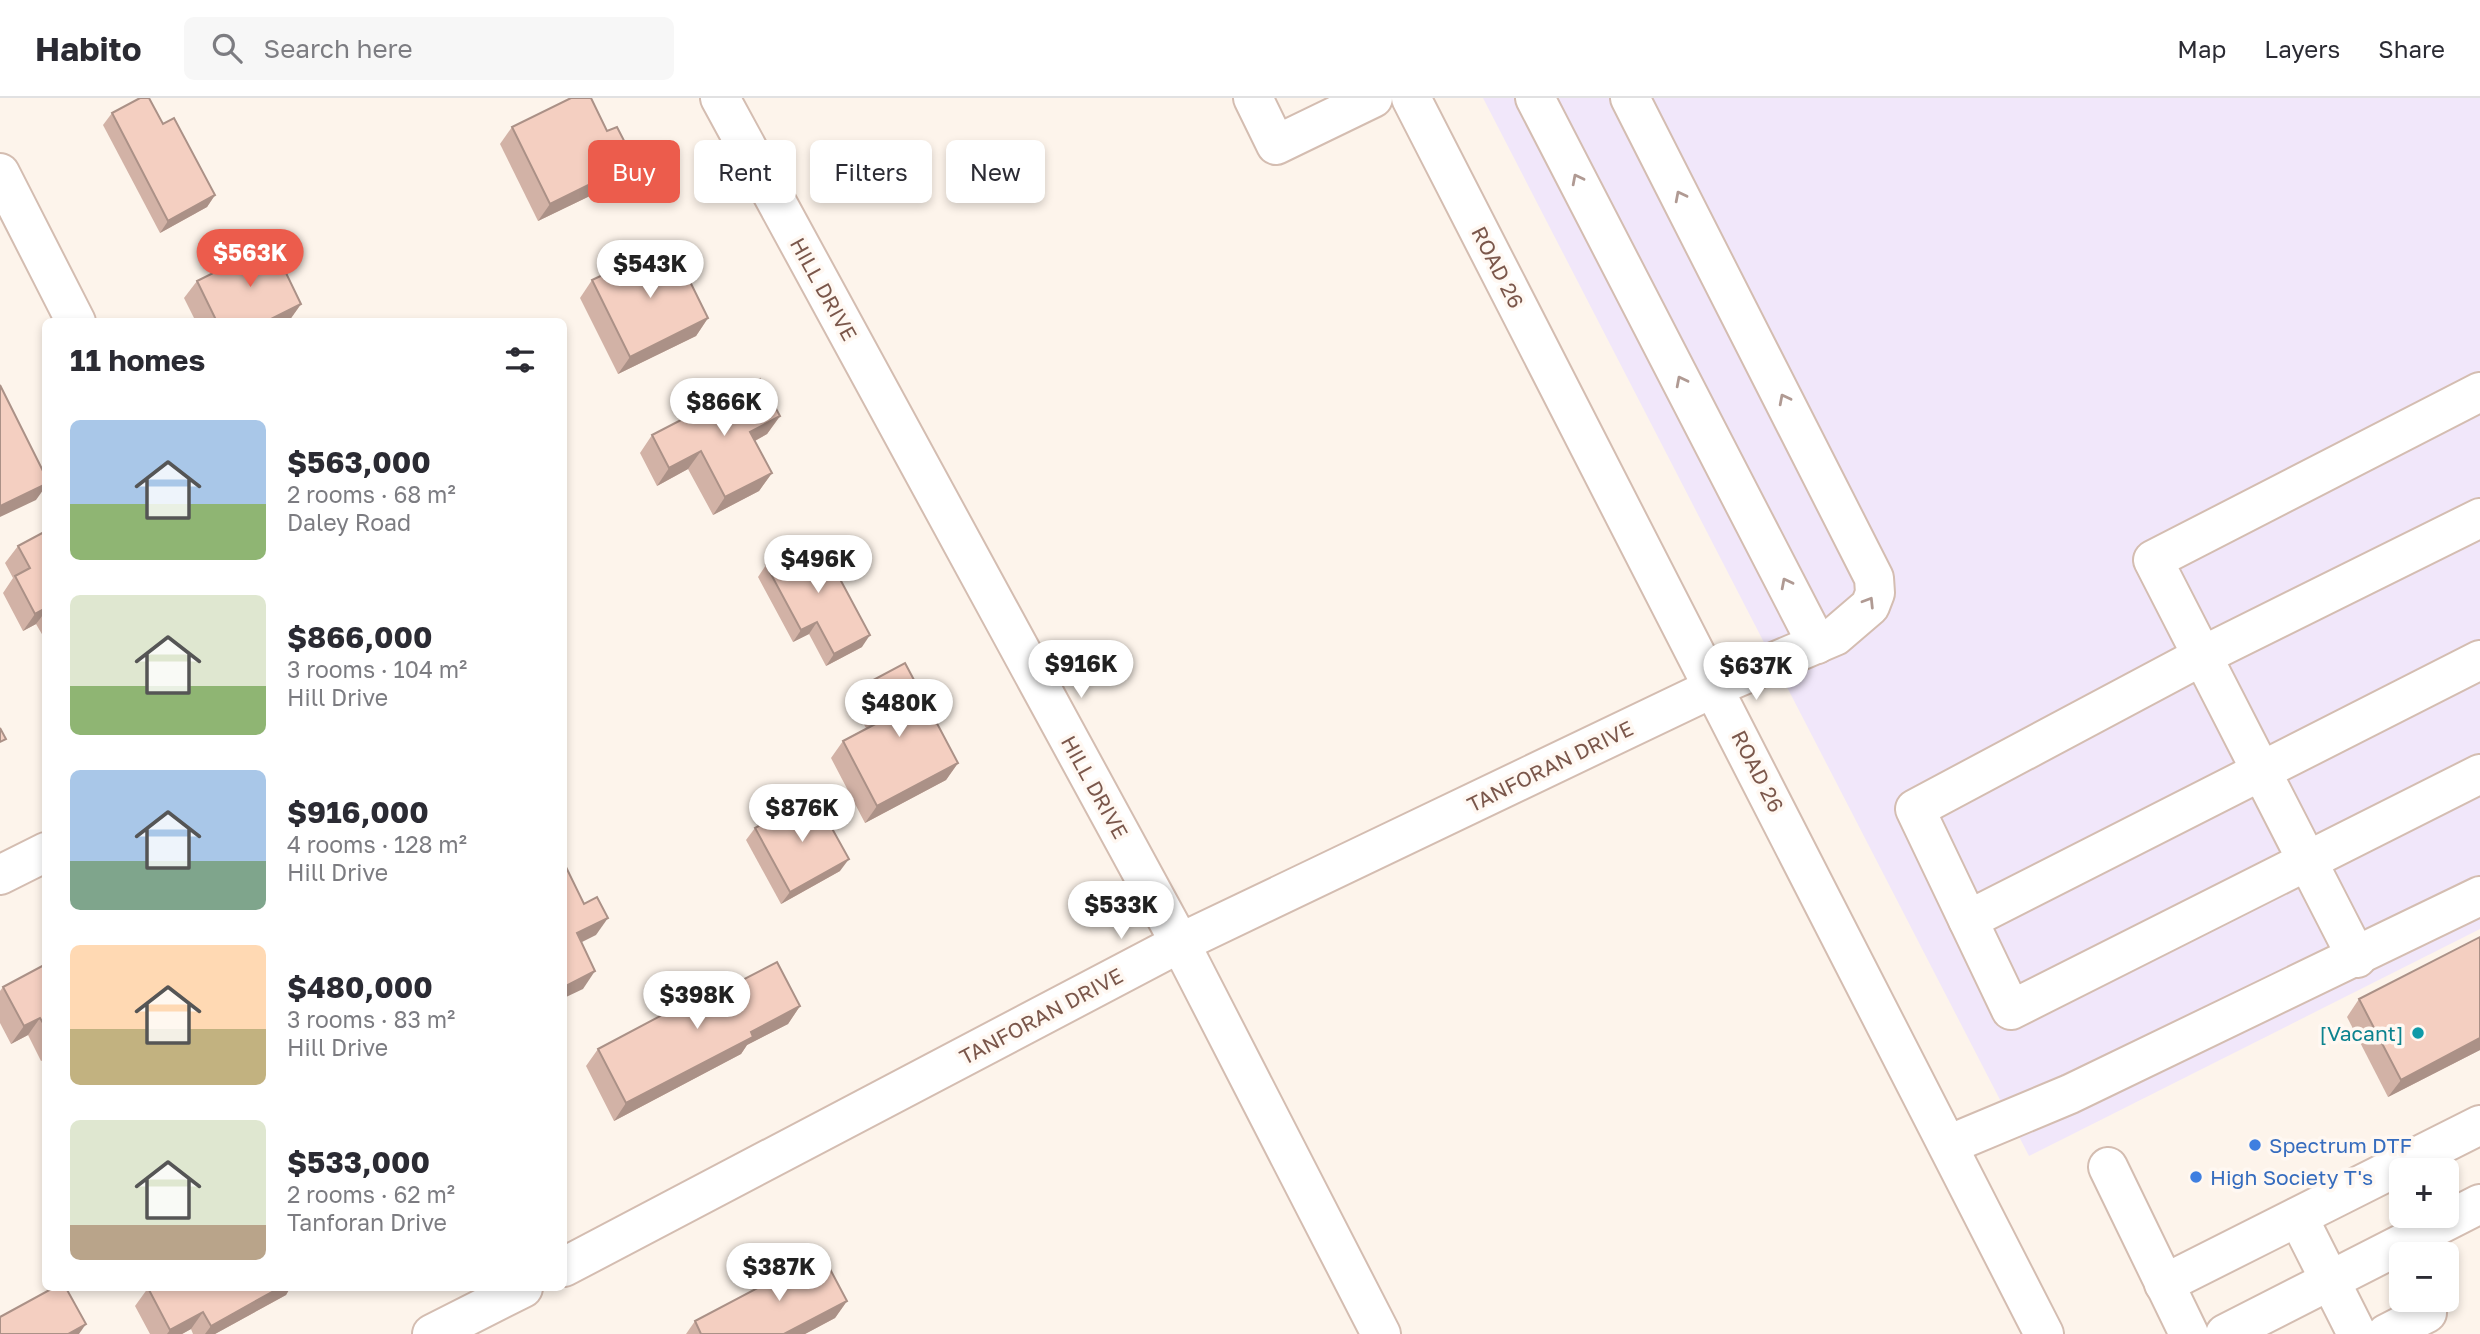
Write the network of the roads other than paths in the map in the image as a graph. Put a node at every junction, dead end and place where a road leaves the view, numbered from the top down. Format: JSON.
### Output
{"nodes":[{"id":1,"x":720,"y":98,"type":"edge"},
{"id":2,"x":1253,"y":98,"type":"edge"},
{"id":3,"x":1373,"y":98,"type":"edge"},
{"id":4,"x":1411,"y":98,"type":"edge"},
{"id":5,"x":1535,"y":98,"type":"edge"},
{"id":6,"x":1630,"y":98,"type":"edge"},
{"id":7,"x":3,"y":185,"type":"edge"},
{"id":8,"x":74,"y":318,"type":"edge"},
{"id":9,"x":2480,"y":392,"type":"edge"},
{"id":10,"x":2480,"y":518,"type":"edge"},
{"id":11,"x":1817,"y":644,"type":"junction"},
{"id":12,"x":2202,"y":656,"type":"junction"},
{"id":13,"x":2480,"y":660,"type":"edge"},
{"id":14,"x":1715,"y":687,"type":"junction"},
{"id":15,"x":2262,"y":772,"type":"junction"},
{"id":16,"x":2480,"y":774,"type":"edge"},
{"id":17,"x":42,"y":854,"type":"edge"},
{"id":18,"x":2306,"y":859,"type":"junction"},
{"id":19,"x":0,"y":876,"type":"edge"},
{"id":20,"x":2480,"y":896,"type":"edge"},
{"id":21,"x":1968,"y":920,"type":"junction"},
{"id":22,"x":1180,"y":943,"type":"junction"},
{"id":23,"x":2357,"y":957,"type":"junction"},
{"id":24,"x":2480,"y":1125,"type":"edge"},
{"id":25,"x":1948,"y":1145,"type":"junction"},
{"id":26,"x":2108,"y":1167,"type":"dead end"},
{"id":27,"x":2480,"y":1204,"type":"edge"},
{"id":28,"x":2298,"y":1217,"type":"junction"},
{"id":29,"x":567,"y":1265,"type":"edge"},
{"id":30,"x":2329,"y":1280,"type":"junction"},
{"id":31,"x":2164,"y":1284,"type":"junction"},
{"id":32,"x":517,"y":1291,"type":"edge"},
{"id":33,"x":2427,"y":1312,"type":"dead end"},
{"id":34,"x":432,"y":1334,"type":"edge"},
{"id":35,"x":1381,"y":1334,"type":"edge"},
{"id":36,"x":2044,"y":1334,"type":"edge"},
{"id":37,"x":2189,"y":1334,"type":"edge"},
{"id":38,"x":2224,"y":1334,"type":"edge"},
{"id":39,"x":2357,"y":1334,"type":"edge"},
{"id":40,"x":2386,"y":1334,"type":"edge"}],
"edges":[{"from":1,"to":22,"type":"street","name":"HILL DRIVE"},
{"from":2,"to":3,"type":"street"},
{"from":4,"to":14,"type":"street","name":"ROAD 26"},
{"from":11,"to":5,"type":"street","one_way":true},
{"from":11,"to":6,"type":"street","name":"TANFORAN DRIVE","one_way":true},
{"from":7,"to":8,"type":"street"},
{"from":9,"to":12,"type":"street"},
{"from":10,"to":12,"type":"street"},
{"from":11,"to":14,"type":"street","name":"TANFORAN DRIVE"},
{"from":12,"to":15,"type":"street"},
{"from":12,"to":21,"type":"street"},
{"from":13,"to":15,"type":"street"},
{"from":14,"to":22,"type":"street","name":"TANFORAN DRIVE"},
{"from":14,"to":25,"type":"street","name":"ROAD 26"},
{"from":15,"to":18,"type":"street"},
{"from":15,"to":21,"type":"street"},
{"from":16,"to":18,"type":"street"},
{"from":17,"to":19,"type":"street"},
{"from":18,"to":21,"type":"street"},
{"from":18,"to":23,"type":"street"},
{"from":20,"to":23,"type":"street"},
{"from":22,"to":29,"type":"street","name":"TANFORAN DRIVE"},
{"from":22,"to":35,"type":"street","name":"HILL DRIVE"},
{"from":23,"to":25,"type":"street"},
{"from":24,"to":28,"type":"street"},
{"from":25,"to":36,"type":"street","name":"ROAD 26"},
{"from":26,"to":31,"type":"street"},
{"from":27,"to":30,"type":"street"},
{"from":28,"to":30,"type":"street"},
{"from":28,"to":31,"type":"street"},
{"from":30,"to":38,"type":"street"},
{"from":30,"to":39,"type":"street"},
{"from":31,"to":37,"type":"street"},
{"from":32,"to":34,"type":"street"},
{"from":33,"to":40,"type":"street"}]}
